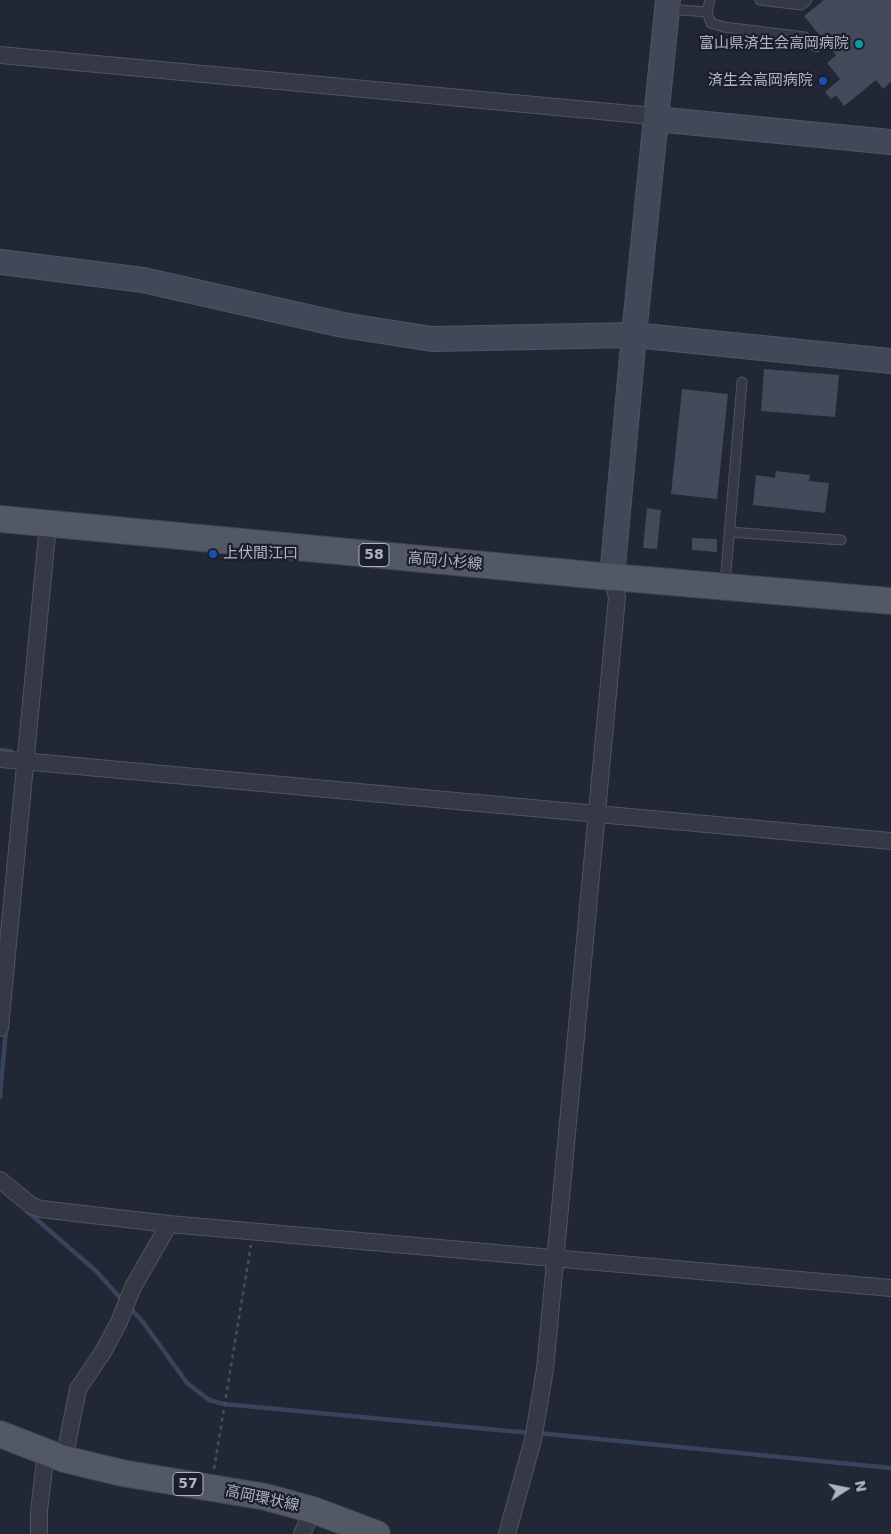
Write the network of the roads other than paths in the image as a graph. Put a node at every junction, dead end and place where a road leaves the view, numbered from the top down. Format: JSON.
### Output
{"nodes":[{"id":1,"x":710,"y":0,"type":"edge"},
{"id":2,"x":760,"y":0,"type":"edge"},
{"id":3,"x":807,"y":0,"type":"edge"},
{"id":4,"x":667,"y":4,"type":"edge"},
{"id":5,"x":707,"y":12,"type":"junction"},
{"id":6,"x":816,"y":47,"type":"dead end"},
{"id":7,"x":0,"y":55,"type":"edge"},
{"id":8,"x":656,"y":119,"type":"junction"},
{"id":9,"x":891,"y":142,"type":"edge"},
{"id":10,"x":0,"y":262,"type":"edge"},
{"id":11,"x":634,"y":335,"type":"junction"},
{"id":12,"x":891,"y":361,"type":"edge"},
{"id":13,"x":742,"y":382,"type":"dead end"},
{"id":14,"x":0,"y":519,"type":"edge"},
{"id":15,"x":48,"y":524,"type":"junction"},
{"id":16,"x":730,"y":532,"type":"junction"},
{"id":17,"x":841,"y":540,"type":"dead end"},
{"id":18,"x":612,"y":577,"type":"junction"},
{"id":19,"x":724,"y":587,"type":"junction"},
{"id":20,"x":891,"y":601,"type":"edge"},
{"id":21,"x":0,"y":760,"type":"edge"},
{"id":22,"x":24,"y":764,"type":"junction"},
{"id":23,"x":597,"y":813,"type":"junction"},
{"id":24,"x":891,"y":841,"type":"edge"},
{"id":25,"x":0,"y":1028,"type":"edge"},
{"id":26,"x":6,"y":1185,"type":"edge"},
{"id":27,"x":169,"y":1224,"type":"junction"},
{"id":28,"x":556,"y":1257,"type":"junction"},
{"id":29,"x":891,"y":1288,"type":"edge"},
{"id":30,"x":0,"y":1434,"type":"edge"},
{"id":31,"x":55,"y":1456,"type":"junction"},
{"id":32,"x":313,"y":1510,"type":"junction"},
{"id":33,"x":39,"y":1534,"type":"edge"},
{"id":34,"x":302,"y":1534,"type":"edge"},
{"id":35,"x":377,"y":1534,"type":"edge"},
{"id":36,"x":507,"y":1534,"type":"edge"}],
"edges":[{"from":1,"to":5,"type":"lane"},
{"from":2,"to":3,"type":"lane"},
{"from":4,"to":5,"type":"lane"},
{"from":4,"to":8,"type":"street"},
{"from":5,"to":6,"type":"lane"},
{"from":7,"to":8,"type":"street"},
{"from":8,"to":9,"type":"street"},
{"from":8,"to":11,"type":"street"},
{"from":10,"to":11,"type":"street"},
{"from":11,"to":12,"type":"street"},
{"from":11,"to":18,"type":"street"},
{"from":13,"to":16,"type":"lane"},
{"from":14,"to":15,"type":"main road","name":"高岡小杉線","number":"58"},
{"from":15,"to":18,"type":"main road","name":"高岡小杉線","number":"58"},
{"from":15,"to":22,"type":"street"},
{"from":16,"to":17,"type":"lane"},
{"from":16,"to":19,"type":"lane"},
{"from":18,"to":19,"type":"main road","name":"高岡小杉線","number":"58"},
{"from":18,"to":23,"type":"street"},
{"from":19,"to":20,"type":"main road","name":"高岡小杉線","number":"58"},
{"from":21,"to":22,"type":"street"},
{"from":22,"to":23,"type":"street"},
{"from":22,"to":25,"type":"street"},
{"from":23,"to":24,"type":"street"},
{"from":23,"to":28,"type":"street"},
{"from":26,"to":27,"type":"street"},
{"from":27,"to":28,"type":"street"},
{"from":27,"to":31,"type":"street"},
{"from":28,"to":29,"type":"street"},
{"from":28,"to":36,"type":"street"},
{"from":30,"to":31,"type":"main road","name":"高岡環状線","number":"57"},
{"from":31,"to":32,"type":"main road","name":"高岡環状線","number":"57"},
{"from":31,"to":33,"type":"street"},
{"from":32,"to":34,"type":"street"},
{"from":32,"to":35,"type":"main road","name":"高岡環状線","number":"57"}]}
